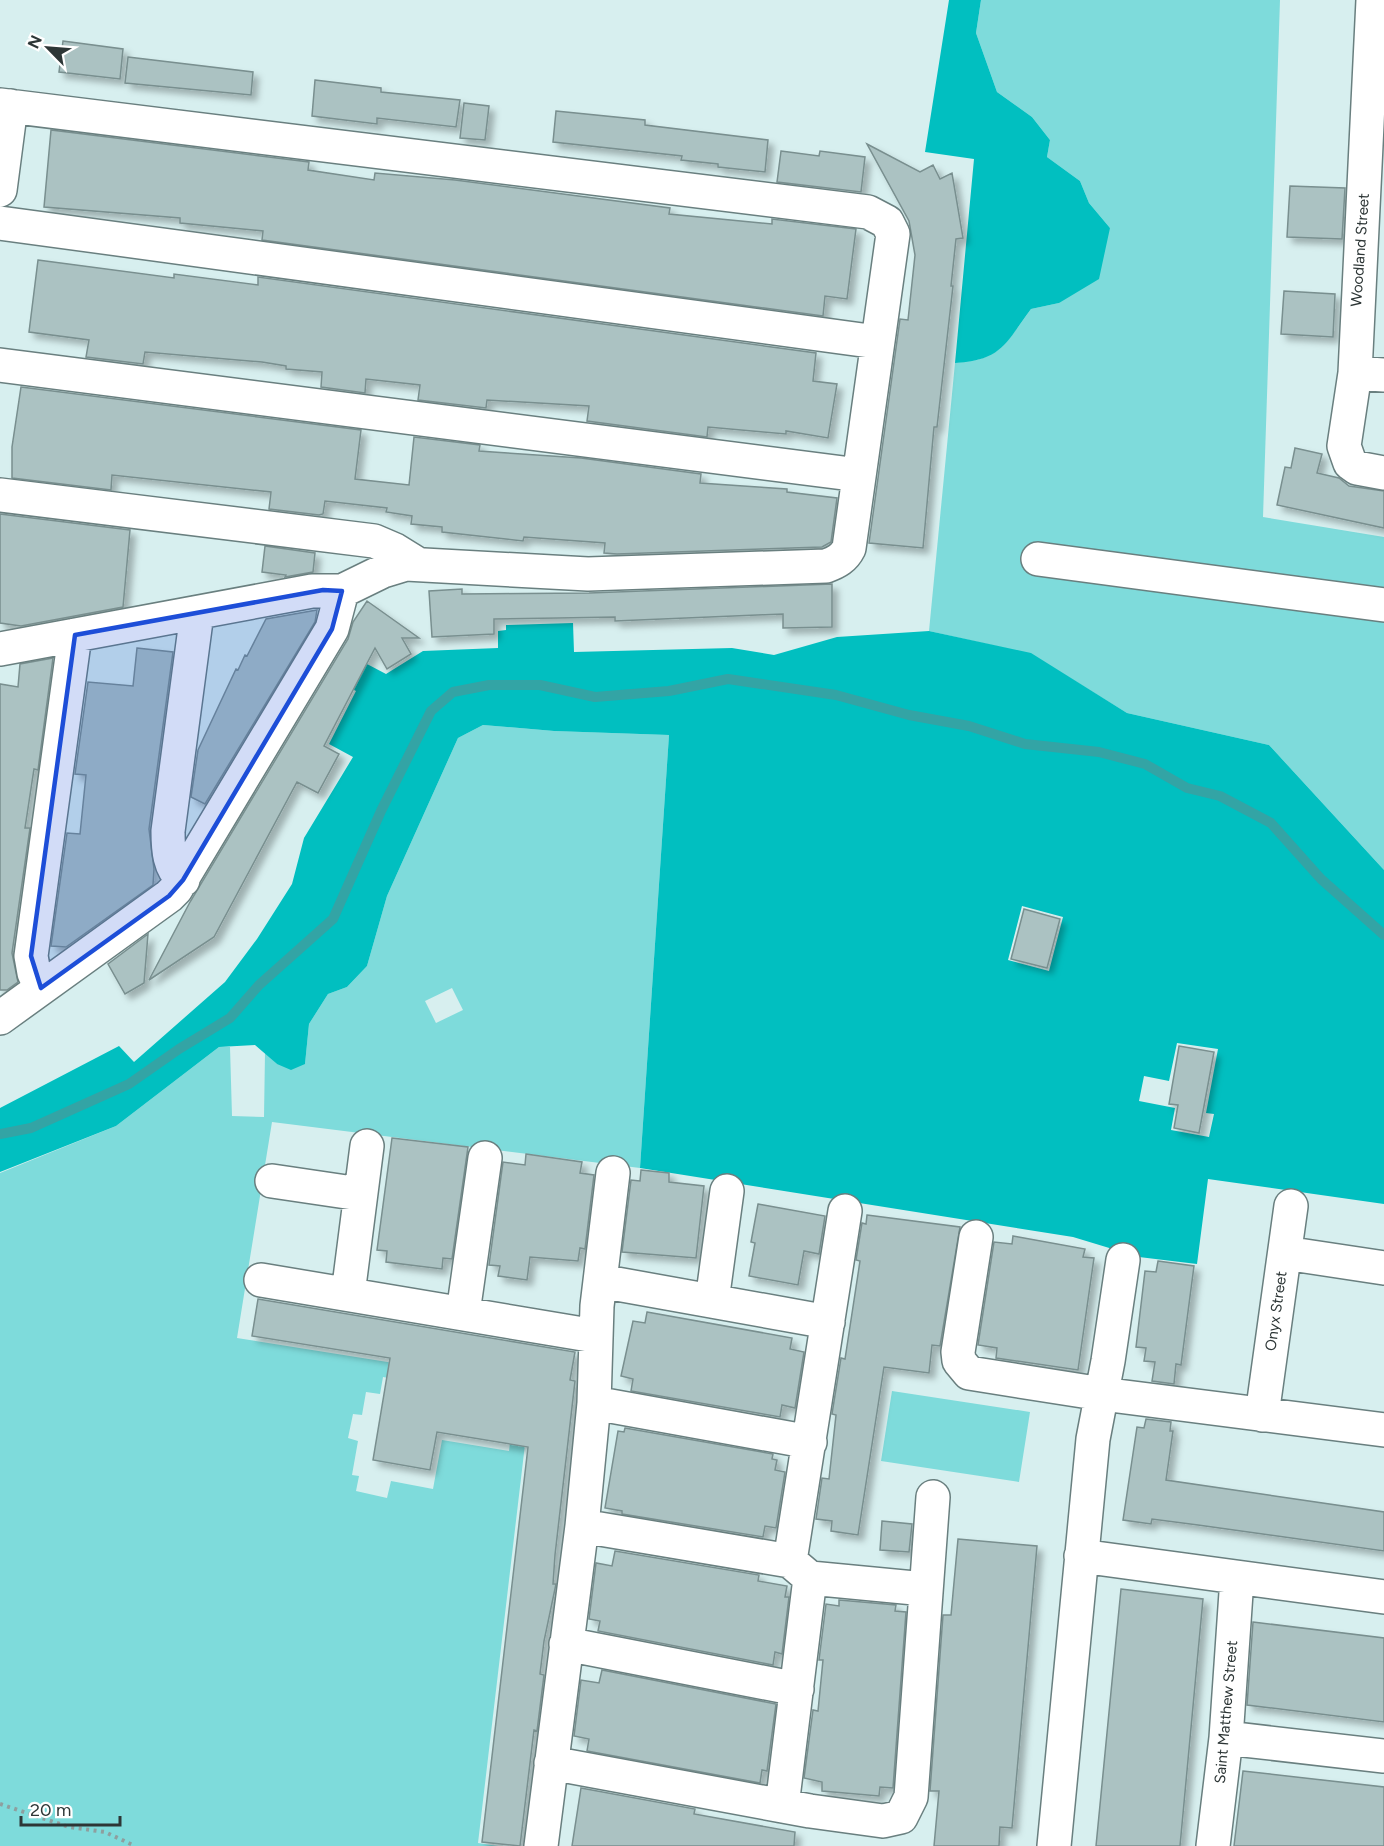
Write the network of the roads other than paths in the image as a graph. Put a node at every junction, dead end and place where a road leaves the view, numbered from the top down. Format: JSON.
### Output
{"nodes":[{"id":1,"x":1373,"y":0,"type":"edge"},
{"id":2,"x":6,"y":105,"type":"edge"},
{"id":3,"x":1376,"y":127,"type":"edge"},
{"id":4,"x":0,"y":190,"type":"edge"},
{"id":5,"x":0,"y":223,"type":"edge"},
{"id":6,"x":1372,"y":249,"type":"edge"},
{"id":7,"x":877,"y":342,"type":"junction"},
{"id":8,"x":0,"y":365,"type":"edge"},
{"id":9,"x":1369,"y":374,"type":"edge"},
{"id":10,"x":1384,"y":473,"type":"edge"},
{"id":11,"x":859,"y":476,"type":"junction"},
{"id":12,"x":0,"y":495,"type":"edge"},
{"id":13,"x":1038,"y":560,"type":"dead end"},
{"id":14,"x":416,"y":563,"type":"junction"},
{"id":15,"x":342,"y":591,"type":"junction"},
{"id":16,"x":1384,"y":605,"type":"edge"},
{"id":17,"x":197,"y":613,"type":"junction"},
{"id":18,"x":75,"y":635,"type":"junction"},
{"id":19,"x":0,"y":649,"type":"edge"},
{"id":20,"x":183,"y":880,"type":"junction"},
{"id":21,"x":41,"y":988,"type":"junction"},
{"id":22,"x":0,"y":1018,"type":"edge"},
{"id":23,"x":367,"y":1146,"type":"dead end"},
{"id":24,"x":485,"y":1158,"type":"dead end"},
{"id":25,"x":613,"y":1173,"type":"dead end"},
{"id":26,"x":272,"y":1181,"type":"dead end"},
{"id":27,"x":727,"y":1191,"type":"dead end"},
{"id":28,"x":360,"y":1194,"type":"junction"},
{"id":29,"x":1291,"y":1206,"type":"dead end"},
{"id":30,"x":844,"y":1211,"type":"dead end"},
{"id":31,"x":976,"y":1237,"type":"dead end"},
{"id":32,"x":1285,"y":1253,"type":"junction"},
{"id":33,"x":1123,"y":1260,"type":"dead end"},
{"id":34,"x":1384,"y":1268,"type":"edge"},
{"id":35,"x":261,"y":1280,"type":"dead end"},
{"id":36,"x":600,"y":1281,"type":"junction"},
{"id":37,"x":348,"y":1294,"type":"junction"},
{"id":38,"x":712,"y":1301,"type":"junction"},
{"id":39,"x":463,"y":1313,"type":"junction"},
{"id":40,"x":828,"y":1322,"type":"junction"},
{"id":41,"x":595,"y":1336,"type":"junction"},
{"id":42,"x":1102,"y":1394,"type":"junction"},
{"id":43,"x":594,"y":1403,"type":"junction"},
{"id":44,"x":1262,"y":1415,"type":"junction"},
{"id":45,"x":1384,"y":1430,"type":"edge"},
{"id":46,"x":810,"y":1442,"type":"junction"},
{"id":47,"x":933,"y":1497,"type":"dead end"},
{"id":48,"x":582,"y":1526,"type":"junction"},
{"id":49,"x":1081,"y":1556,"type":"junction"},
{"id":50,"x":800,"y":1570,"type":"junction"},
{"id":51,"x":1237,"y":1578,"type":"junction"},
{"id":52,"x":925,"y":1589,"type":"junction"},
{"id":53,"x":1384,"y":1597,"type":"edge"},
{"id":54,"x":566,"y":1644,"type":"junction"},
{"id":55,"x":797,"y":1689,"type":"junction"},
{"id":56,"x":1226,"y":1738,"type":"junction"},
{"id":57,"x":1384,"y":1756,"type":"edge"},
{"id":58,"x":551,"y":1763,"type":"junction"},
{"id":59,"x":782,"y":1806,"type":"junction"},
{"id":60,"x":541,"y":1846,"type":"edge"},
{"id":61,"x":1054,"y":1846,"type":"edge"},
{"id":62,"x":1213,"y":1846,"type":"edge"}],
"edges":[{"from":1,"to":3,"type":"street","name":"Woodland Street"},
{"from":2,"to":4,"type":"street"},
{"from":2,"to":7,"type":"street"},
{"from":3,"to":6,"type":"street","name":"Woodland Street"},
{"from":5,"to":7,"type":"street"},
{"from":6,"to":9,"type":"street","name":"Woodland Street"},
{"from":7,"to":11,"type":"street"},
{"from":8,"to":11,"type":"street"},
{"from":9,"to":10,"type":"street","name":"Woodland Street"},
{"from":11,"to":14,"type":"street"},
{"from":12,"to":14,"type":"street"},
{"from":13,"to":16,"type":"street"},
{"from":14,"to":15,"type":"street"},
{"from":15,"to":17,"type":"street"},
{"from":15,"to":20,"type":"street"},
{"from":17,"to":18,"type":"street"},
{"from":17,"to":20,"type":"street"},
{"from":18,"to":19,"type":"street"},
{"from":18,"to":21,"type":"street"},
{"from":20,"to":21,"type":"street"},
{"from":21,"to":22,"type":"street"},
{"from":23,"to":28,"type":"street"},
{"from":24,"to":39,"type":"street"},
{"from":25,"to":36,"type":"street"},
{"from":26,"to":28,"type":"street"},
{"from":27,"to":38,"type":"street"},
{"from":28,"to":37,"type":"street"},
{"from":29,"to":32,"type":"street","name":"Onyx Street"},
{"from":30,"to":40,"type":"street"},
{"from":31,"to":42,"type":"street"},
{"from":32,"to":34,"type":"street"},
{"from":32,"to":44,"type":"street","name":"Onyx Street"},
{"from":33,"to":42,"type":"street"},
{"from":35,"to":37,"type":"street"},
{"from":36,"to":38,"type":"street"},
{"from":36,"to":41,"type":"street"},
{"from":37,"to":39,"type":"street"},
{"from":38,"to":40,"type":"street"},
{"from":39,"to":41,"type":"street"},
{"from":40,"to":46,"type":"street"},
{"from":41,"to":43,"type":"street"},
{"from":42,"to":44,"type":"street"},
{"from":42,"to":49,"type":"street"},
{"from":43,"to":46,"type":"street"},
{"from":43,"to":48,"type":"street"},
{"from":44,"to":45,"type":"street"},
{"from":46,"to":50,"type":"street"},
{"from":47,"to":52,"type":"street"},
{"from":48,"to":50,"type":"street"},
{"from":48,"to":54,"type":"street"},
{"from":49,"to":51,"type":"street"},
{"from":49,"to":61,"type":"street"},
{"from":50,"to":52,"type":"street"},
{"from":50,"to":55,"type":"street"},
{"from":51,"to":53,"type":"street"},
{"from":51,"to":56,"type":"street","name":"Saint Matthew Street"},
{"from":52,"to":59,"type":"street"},
{"from":54,"to":55,"type":"street"},
{"from":54,"to":58,"type":"street"},
{"from":55,"to":59,"type":"street"},
{"from":56,"to":57,"type":"street"},
{"from":56,"to":62,"type":"street","name":"Saint Matthew Street"},
{"from":58,"to":59,"type":"street"},
{"from":58,"to":60,"type":"street"}]}
